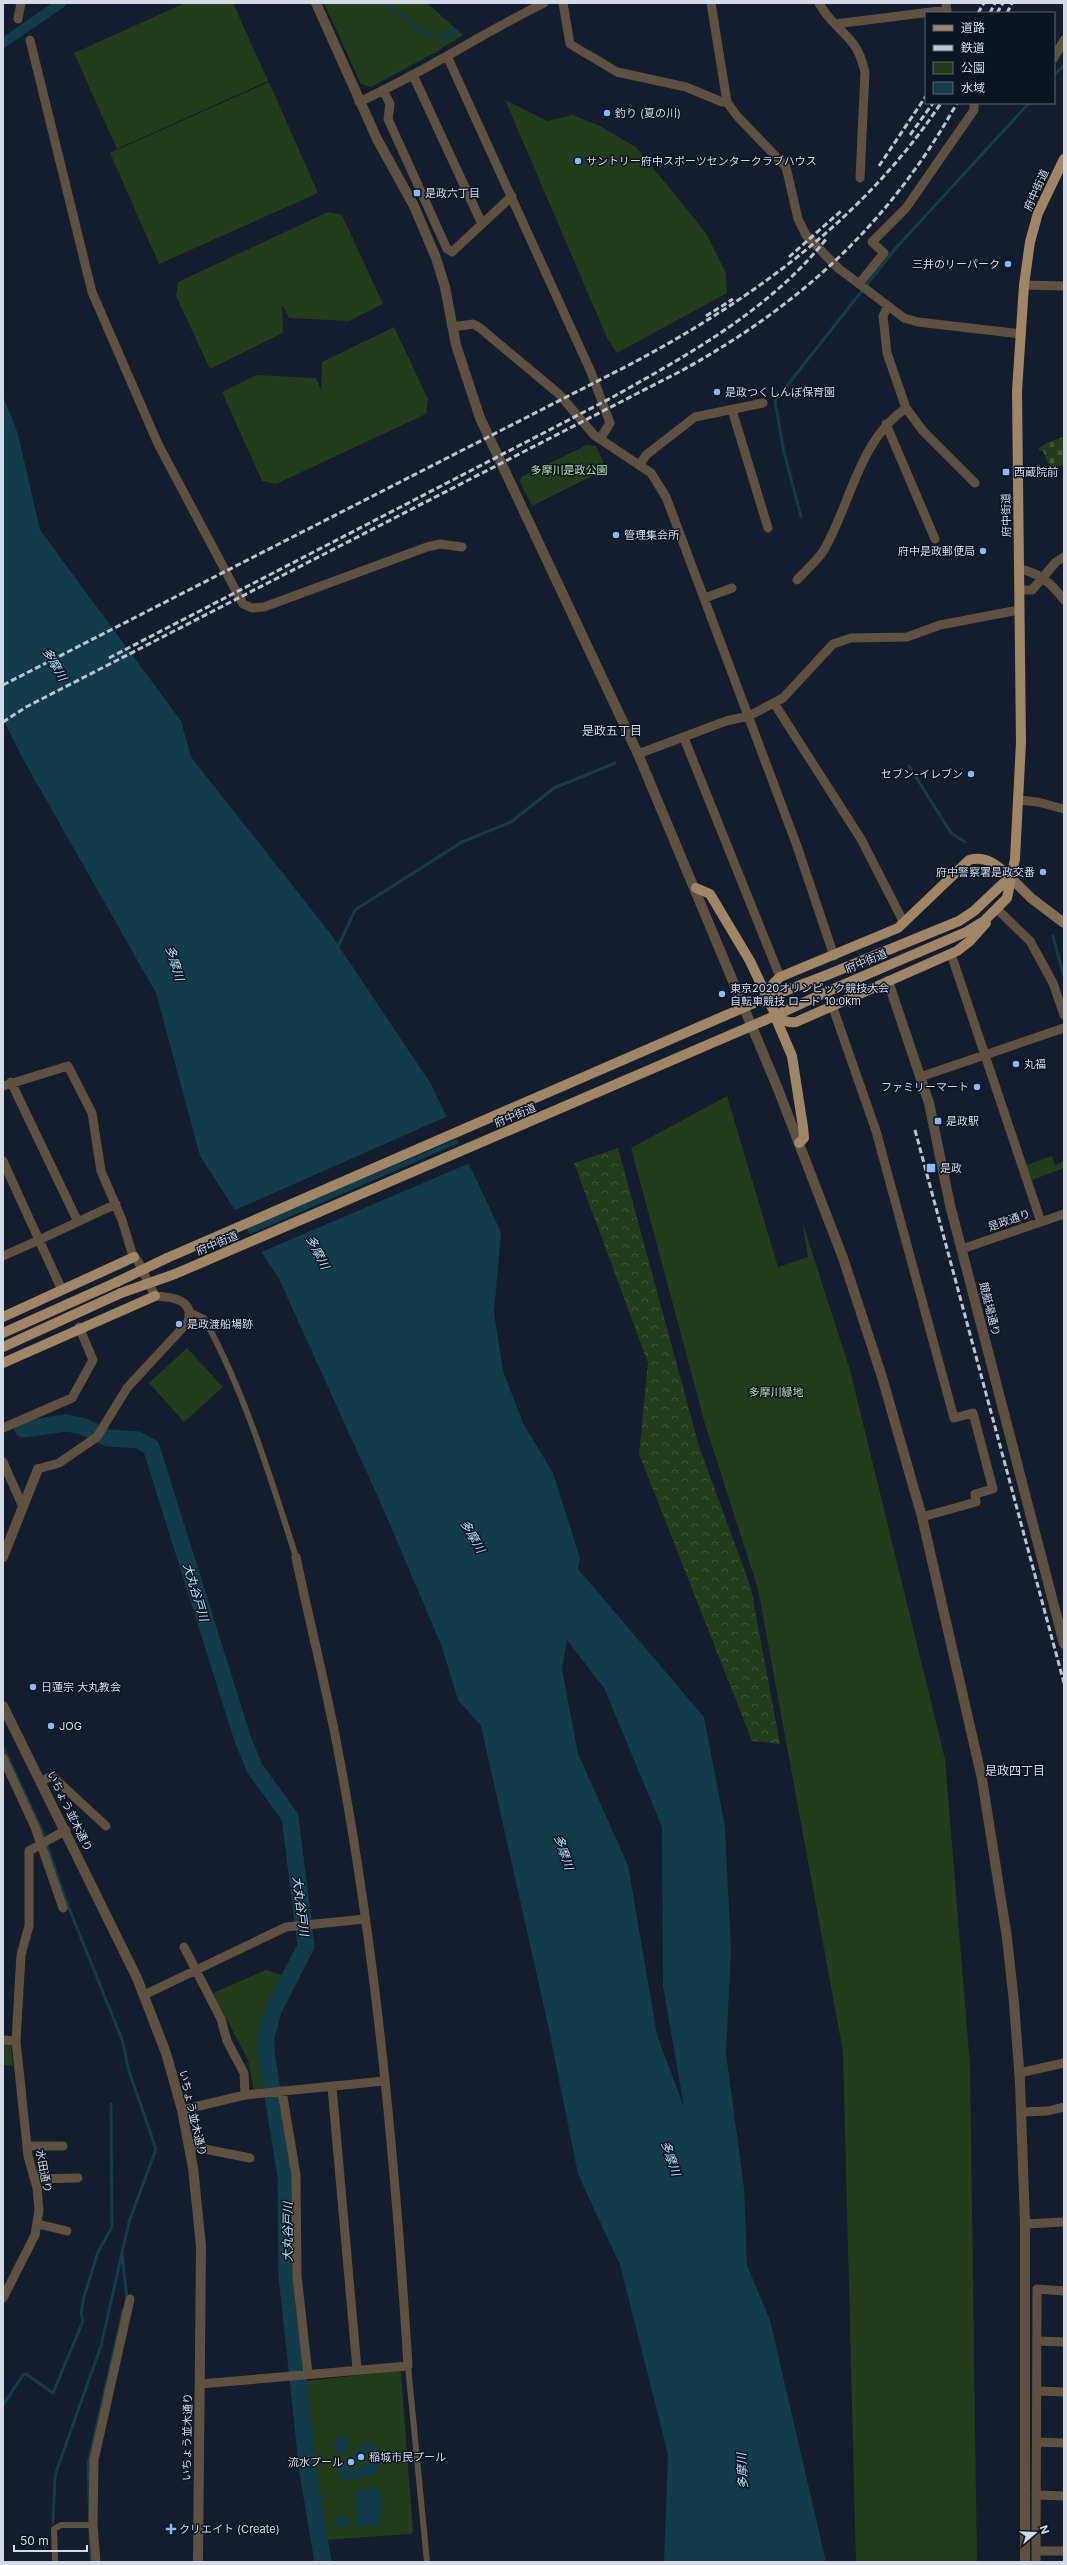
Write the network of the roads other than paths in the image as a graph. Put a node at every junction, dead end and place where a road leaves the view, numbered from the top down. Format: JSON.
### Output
{"nodes":[{"id":1,"x":21,"y":3,"type":"edge"},
{"id":2,"x":316,"y":3,"type":"edge"},
{"id":3,"x":544,"y":3,"type":"edge"},
{"id":4,"x":564,"y":3,"type":"edge"},
{"id":5,"x":710,"y":3,"type":"edge"},
{"id":6,"x":819,"y":3,"type":"edge"},
{"id":7,"x":946,"y":3,"type":"edge"},
{"id":8,"x":931,"y":12,"type":"edge"},
{"id":9,"x":925,"y":13,"type":"edge"},
{"id":10,"x":18,"y":19,"type":"dead end"},
{"id":11,"x":834,"y":24,"type":"junction"},
{"id":12,"x":30,"y":40,"type":"dead end"},
{"id":13,"x":1064,"y":40,"type":"edge"},
{"id":14,"x":447,"y":56,"type":"junction"},
{"id":15,"x":1055,"y":56,"type":"edge"},
{"id":16,"x":413,"y":75,"type":"junction"},
{"id":17,"x":383,"y":90,"type":"junction"},
{"id":18,"x":359,"y":102,"type":"junction"},
{"id":19,"x":727,"y":102,"type":"junction"},
{"id":20,"x":974,"y":104,"type":"edge"},
{"id":21,"x":1064,"y":159,"type":"edge"},
{"id":22,"x":860,"y":178,"type":"dead end"},
{"id":23,"x":512,"y":196,"type":"junction"},
{"id":24,"x":482,"y":224,"type":"junction"},
{"id":25,"x":1024,"y":285,"type":"junction"},
{"id":26,"x":863,"y":286,"type":"junction"},
{"id":27,"x":1064,"y":286,"type":"edge"},
{"id":28,"x":888,"y":306,"type":"junction"},
{"id":29,"x":452,"y":327,"type":"junction"},
{"id":30,"x":1021,"y":334,"type":"junction"},
{"id":31,"x":763,"y":403,"type":"dead end"},
{"id":32,"x":906,"y":408,"type":"junction"},
{"id":33,"x":732,"y":410,"type":"junction"},
{"id":34,"x":886,"y":424,"type":"junction"},
{"id":35,"x":600,"y":439,"type":"junction"},
{"id":36,"x":640,"y":464,"type":"junction"},
{"id":37,"x":976,"y":483,"type":"dead end"},
{"id":38,"x":768,"y":528,"type":"dead end"},
{"id":39,"x":935,"y":539,"type":"dead end"},
{"id":40,"x":462,"y":547,"type":"dead end"},
{"id":41,"x":1064,"y":557,"type":"edge"},
{"id":42,"x":1018,"y":569,"type":"junction"},
{"id":43,"x":1042,"y":576,"type":"junction"},
{"id":44,"x":797,"y":580,"type":"dead end"},
{"id":45,"x":732,"y":588,"type":"dead end"},
{"id":46,"x":1019,"y":590,"type":"junction"},
{"id":47,"x":705,"y":598,"type":"junction"},
{"id":48,"x":1064,"y":600,"type":"edge"},
{"id":49,"x":1019,"y":610,"type":"junction"},
{"id":50,"x":774,"y":703,"type":"junction"},
{"id":51,"x":749,"y":716,"type":"junction"},
{"id":52,"x":684,"y":738,"type":"junction"},
{"id":53,"x":638,"y":754,"type":"junction"},
{"id":54,"x":1019,"y":800,"type":"junction"},
{"id":55,"x":1064,"y":809,"type":"edge"},
{"id":56,"x":1010,"y":877,"type":"junction"},
{"id":57,"x":696,"y":888,"type":"junction"},
{"id":58,"x":994,"y":911,"type":"junction"},
{"id":59,"x":904,"y":922,"type":"junction"},
{"id":60,"x":1064,"y":923,"type":"edge"},
{"id":61,"x":951,"y":954,"type":"junction"},
{"id":62,"x":834,"y":956,"type":"junction"},
{"id":63,"x":756,"y":974,"type":"junction"},
{"id":64,"x":777,"y":980,"type":"junction"},
{"id":65,"x":888,"y":980,"type":"junction"},
{"id":66,"x":765,"y":1000,"type":"junction"},
{"id":67,"x":832,"y":1006,"type":"junction"},
{"id":68,"x":743,"y":1008,"type":"junction"},
{"id":69,"x":1064,"y":1015,"type":"edge"},
{"id":70,"x":772,"y":1016,"type":"junction"},
{"id":71,"x":796,"y":1022,"type":"junction"},
{"id":72,"x":751,"y":1026,"type":"junction"},
{"id":73,"x":1064,"y":1028,"type":"edge"},
{"id":74,"x":786,"y":1042,"type":"junction"},
{"id":75,"x":985,"y":1055,"type":"junction"},
{"id":76,"x":920,"y":1077,"type":"junction"},
{"id":77,"x":7,"y":1084,"type":"edge"},
{"id":78,"x":799,"y":1143,"type":"junction"},
{"id":79,"x":3,"y":1161,"type":"edge"},
{"id":80,"x":116,"y":1204,"type":"junction"},
{"id":81,"x":1064,"y":1214,"type":"edge"},
{"id":82,"x":78,"y":1222,"type":"junction"},
{"id":83,"x":1041,"y":1222,"type":"junction"},
{"id":84,"x":39,"y":1240,"type":"junction"},
{"id":85,"x":962,"y":1249,"type":"junction"},
{"id":86,"x":3,"y":1256,"type":"edge"},
{"id":87,"x":134,"y":1257,"type":"junction"},
{"id":88,"x":62,"y":1290,"type":"junction"},
{"id":89,"x":155,"y":1296,"type":"junction"},
{"id":90,"x":189,"y":1311,"type":"junction"},
{"id":91,"x":3,"y":1317,"type":"edge"},
{"id":92,"x":79,"y":1327,"type":"junction"},
{"id":93,"x":3,"y":1333,"type":"edge"},
{"id":94,"x":3,"y":1347,"type":"edge"},
{"id":95,"x":3,"y":1363,"type":"edge"},
{"id":96,"x":3,"y":1428,"type":"edge"},
{"id":97,"x":3,"y":1462,"type":"edge"},
{"id":98,"x":38,"y":1469,"type":"joint"},
{"id":99,"x":23,"y":1507,"type":"junction"},
{"id":100,"x":922,"y":1516,"type":"junction"},
{"id":101,"x":3,"y":1557,"type":"edge"},
{"id":102,"x":296,"y":1557,"type":"joint"},
{"id":103,"x":1064,"y":1644,"type":"edge"},
{"id":104,"x":3,"y":1706,"type":"edge"},
{"id":105,"x":3,"y":1758,"type":"edge"},
{"id":106,"x":42,"y":1781,"type":"junction"},
{"id":107,"x":106,"y":1826,"type":"dead end"},
{"id":108,"x":66,"y":1830,"type":"junction"},
{"id":109,"x":41,"y":1842,"type":"junction"},
{"id":110,"x":63,"y":1908,"type":"dead end"},
{"id":111,"x":364,"y":1919,"type":"junction"},
{"id":112,"x":184,"y":1947,"type":"dead end"},
{"id":113,"x":195,"y":1970,"type":"junction"},
{"id":114,"x":144,"y":1995,"type":"junction"},
{"id":115,"x":3,"y":2040,"type":"edge"},
{"id":116,"x":16,"y":2041,"type":"junction"},
{"id":117,"x":1064,"y":2063,"type":"edge"},
{"id":118,"x":1019,"y":2073,"type":"junction"},
{"id":119,"x":384,"y":2081,"type":"junction"},
{"id":120,"x":332,"y":2087,"type":"junction"},
{"id":121,"x":281,"y":2092,"type":"junction"},
{"id":122,"x":245,"y":2095,"type":"junction"},
{"id":123,"x":1064,"y":2107,"type":"edge"},
{"id":124,"x":182,"y":2110,"type":"junction"},
{"id":125,"x":1021,"y":2112,"type":"junction"},
{"id":126,"x":27,"y":2146,"type":"junction"},
{"id":127,"x":63,"y":2146,"type":"dead end"},
{"id":128,"x":189,"y":2146,"type":"junction"},
{"id":129,"x":250,"y":2158,"type":"dead end"},
{"id":130,"x":78,"y":2178,"type":"dead end"},
{"id":131,"x":35,"y":2179,"type":"junction"},
{"id":132,"x":1064,"y":2222,"type":"edge"},
{"id":133,"x":38,"y":2224,"type":"junction"},
{"id":134,"x":1025,"y":2224,"type":"junction"},
{"id":135,"x":66,"y":2231,"type":"dead end"},
{"id":136,"x":1064,"y":2291,"type":"edge"},
{"id":137,"x":3,"y":2298,"type":"edge"},
{"id":138,"x":130,"y":2299,"type":"dead end"},
{"id":139,"x":1037,"y":2341,"type":"junction"},
{"id":140,"x":1064,"y":2342,"type":"edge"},
{"id":141,"x":408,"y":2366,"type":"junction"},
{"id":142,"x":357,"y":2369,"type":"junction"},
{"id":143,"x":306,"y":2374,"type":"junction"},
{"id":144,"x":200,"y":2384,"type":"junction"},
{"id":145,"x":1037,"y":2391,"type":"junction"},
{"id":146,"x":1064,"y":2392,"type":"edge"},
{"id":147,"x":1036,"y":2442,"type":"junction"},
{"id":148,"x":1064,"y":2443,"type":"edge"},
{"id":149,"x":1036,"y":2495,"type":"junction"},
{"id":150,"x":1064,"y":2496,"type":"edge"},
{"id":151,"x":92,"y":2525,"type":"junction"},
{"id":152,"x":1036,"y":2550,"type":"junction"},
{"id":153,"x":1064,"y":2551,"type":"edge"},
{"id":154,"x":55,"y":2562,"type":"edge"},
{"id":155,"x":96,"y":2562,"type":"edge"},
{"id":156,"x":198,"y":2562,"type":"edge"},
{"id":157,"x":427,"y":2562,"type":"edge"},
{"id":158,"x":1025,"y":2562,"type":"edge"},
{"id":159,"x":1036,"y":2562,"type":"edge"}],
"edges":[{"from":1,"to":10,"type":"street"},
{"from":2,"to":18,"type":"street"},
{"from":3,"to":14,"type":"street"},
{"from":4,"to":19,"type":"street"},
{"from":5,"to":19,"type":"street"},
{"from":6,"to":11,"type":"street"},
{"from":7,"to":8,"type":"street"},
{"from":9,"to":11,"type":"street"},
{"from":11,"to":22,"type":"street"},
{"from":12,"to":40,"type":"street"},
{"from":13,"to":15,"type":"street"},
{"from":14,"to":16,"type":"street"},
{"from":14,"to":23,"type":"street"},
{"from":16,"to":17,"type":"street"},
{"from":16,"to":24,"type":"street"},
{"from":17,"to":18,"type":"street"},
{"from":17,"to":24,"type":"street"},
{"from":18,"to":29,"type":"street"},
{"from":19,"to":26,"type":"street"},
{"from":20,"to":26,"type":"street"},
{"from":21,"to":25,"type":"main road","name":"府中街道"},
{"from":23,"to":24,"type":"street"},
{"from":23,"to":35,"type":"street"},
{"from":25,"to":27,"type":"street"},
{"from":25,"to":30,"type":"main road","name":"府中街道"},
{"from":26,"to":28,"type":"street"},
{"from":28,"to":30,"type":"street"},
{"from":28,"to":32,"type":"street"},
{"from":29,"to":35,"type":"street"},
{"from":29,"to":53,"type":"street"},
{"from":30,"to":42,"type":"main road","name":"府中街道"},
{"from":31,"to":33,"type":"street"},
{"from":32,"to":34,"type":"street"},
{"from":32,"to":37,"type":"street"},
{"from":33,"to":36,"type":"street"},
{"from":33,"to":38,"type":"street"},
{"from":34,"to":39,"type":"street"},
{"from":34,"to":44,"type":"street"},
{"from":35,"to":36,"type":"street"},
{"from":36,"to":47,"type":"street"},
{"from":41,"to":43,"type":"street"},
{"from":42,"to":43,"type":"street"},
{"from":42,"to":46,"type":"main road","name":"府中街道"},
{"from":43,"to":46,"type":"street"},
{"from":43,"to":48,"type":"street"},
{"from":45,"to":47,"type":"street"},
{"from":46,"to":49,"type":"main road","name":"府中街道"},
{"from":47,"to":51,"type":"street"},
{"from":49,"to":50,"type":"street"},
{"from":49,"to":54,"type":"main road","name":"府中街道"},
{"from":50,"to":51,"type":"street"},
{"from":50,"to":59,"type":"street"},
{"from":51,"to":52,"type":"street"},
{"from":51,"to":62,"type":"street"},
{"from":52,"to":53,"type":"street"},
{"from":52,"to":64,"type":"street"},
{"from":53,"to":57,"type":"street"},
{"from":54,"to":55,"type":"street"},
{"from":54,"to":56,"type":"main road","name":"府中街道"},
{"from":56,"to":58,"type":"main road","name":"府中街道"},
{"from":56,"to":59,"type":"main road"},
{"from":56,"to":60,"type":"main road"},
{"from":56,"to":66,"type":"main road","name":"府中街道","bridge":true},
{"from":57,"to":63,"type":"main road"},
{"from":57,"to":68,"type":"street"},
{"from":58,"to":61,"type":"main road"},
{"from":58,"to":69,"type":"street"},
{"from":58,"to":70,"type":"main road","name":"府中街道","bridge":true},
{"from":59,"to":62,"type":"main road"},
{"from":61,"to":65,"type":"main road"},
{"from":61,"to":75,"type":"street"},
{"from":62,"to":64,"type":"main road"},
{"from":63,"to":64,"type":"main road"},
{"from":63,"to":66,"type":"main road"},
{"from":64,"to":66,"type":"main road"},
{"from":65,"to":67,"type":"main road"},
{"from":65,"to":76,"type":"street","name":"競艇場通り"},
{"from":66,"to":68,"type":"main road","name":"府中街道"},
{"from":66,"to":70,"type":"main road"},
{"from":67,"to":71,"type":"main road"},
{"from":67,"to":100,"type":"street"},
{"from":68,"to":72,"type":"street"},
{"from":68,"to":93,"type":"main road","name":"府中街道","bridge":true},
{"from":70,"to":71,"type":"main road"},
{"from":70,"to":72,"type":"main road","name":"府中街道"},
{"from":70,"to":74,"type":"main road"},
{"from":71,"to":74,"type":"main road"},
{"from":72,"to":78,"type":"street"},
{"from":72,"to":94,"type":"main road","name":"府中街道","bridge":true},
{"from":73,"to":75,"type":"street"},
{"from":74,"to":78,"type":"main road"},
{"from":75,"to":76,"type":"street"},
{"from":75,"to":83,"type":"street"},
{"from":76,"to":85,"type":"street","name":"競艇場通り"},
{"from":77,"to":80,"type":"street"},
{"from":77,"to":82,"type":"street"},
{"from":78,"to":100,"type":"street"},
{"from":79,"to":84,"type":"street"},
{"from":80,"to":82,"type":"street"},
{"from":80,"to":87,"type":"street"},
{"from":81,"to":83,"type":"street","name":"是政通り"},
{"from":82,"to":84,"type":"street"},
{"from":83,"to":85,"type":"street","name":"是政通り"},
{"from":84,"to":86,"type":"street"},
{"from":84,"to":88,"type":"street"},
{"from":85,"to":103,"type":"street","name":"競艇場通り"},
{"from":87,"to":88,"type":"main road"},
{"from":87,"to":89,"type":"street"},
{"from":88,"to":91,"type":"main road"},
{"from":89,"to":90,"type":"street"},
{"from":89,"to":92,"type":"main road"},
{"from":90,"to":98,"type":"street"},
{"from":90,"to":102,"type":"street"},
{"from":92,"to":95,"type":"main road"},
{"from":92,"to":96,"type":"street"},
{"from":97,"to":99,"type":"street"},
{"from":98,"to":99,"type":"street"},
{"from":99,"to":101,"type":"street"},
{"from":100,"to":118,"type":"street"},
{"from":102,"to":111,"type":"street"},
{"from":104,"to":106,"type":"street","name":"いちょう並木通り"},
{"from":105,"to":109,"type":"street"},
{"from":106,"to":107,"type":"street"},
{"from":106,"to":108,"type":"street","name":"いちょう並木通り"},
{"from":108,"to":109,"type":"street"},
{"from":108,"to":114,"type":"street","name":"いちょう並木通り"},
{"from":109,"to":110,"type":"street"},
{"from":109,"to":116,"type":"street","name":"水田通り"},
{"from":111,"to":113,"type":"street"},
{"from":111,"to":119,"type":"street"},
{"from":112,"to":113,"type":"street"},
{"from":113,"to":114,"type":"street"},
{"from":113,"to":122,"type":"street"},
{"from":114,"to":124,"type":"street","name":"いちょう並木通り"},
{"from":115,"to":116,"type":"street"},
{"from":116,"to":126,"type":"street","name":"水田通り"},
{"from":117,"to":118,"type":"street"},
{"from":118,"to":125,"type":"street"},
{"from":119,"to":120,"type":"street"},
{"from":119,"to":141,"type":"street"},
{"from":120,"to":121,"type":"street"},
{"from":120,"to":142,"type":"street"},
{"from":121,"to":122,"type":"street"},
{"from":121,"to":143,"type":"street"},
{"from":122,"to":124,"type":"street"},
{"from":123,"to":125,"type":"street"},
{"from":124,"to":128,"type":"street","name":"いちょう並木通り"},
{"from":125,"to":134,"type":"street"},
{"from":126,"to":127,"type":"street"},
{"from":126,"to":131,"type":"street","name":"水田通り"},
{"from":128,"to":129,"type":"street"},
{"from":128,"to":144,"type":"street","name":"いちょう並木通り"},
{"from":130,"to":131,"type":"street"},
{"from":131,"to":133,"type":"street","name":"水田通り"},
{"from":132,"to":134,"type":"street"},
{"from":133,"to":135,"type":"street"},
{"from":133,"to":137,"type":"street","name":"水田通り"},
{"from":134,"to":158,"type":"street"},
{"from":136,"to":139,"type":"street"},
{"from":138,"to":151,"type":"street"},
{"from":139,"to":140,"type":"street"},
{"from":139,"to":145,"type":"street"},
{"from":141,"to":142,"type":"street"},
{"from":141,"to":157,"type":"street"},
{"from":142,"to":143,"type":"street"},
{"from":143,"to":144,"type":"street"},
{"from":144,"to":156,"type":"street","name":"いちょう並木通り"},
{"from":145,"to":146,"type":"street"},
{"from":145,"to":147,"type":"street"},
{"from":147,"to":148,"type":"street"},
{"from":147,"to":149,"type":"street"},
{"from":149,"to":150,"type":"street"},
{"from":149,"to":152,"type":"street"},
{"from":151,"to":154,"type":"street"},
{"from":151,"to":155,"type":"street"},
{"from":152,"to":153,"type":"street"},
{"from":152,"to":159,"type":"street"}]}
